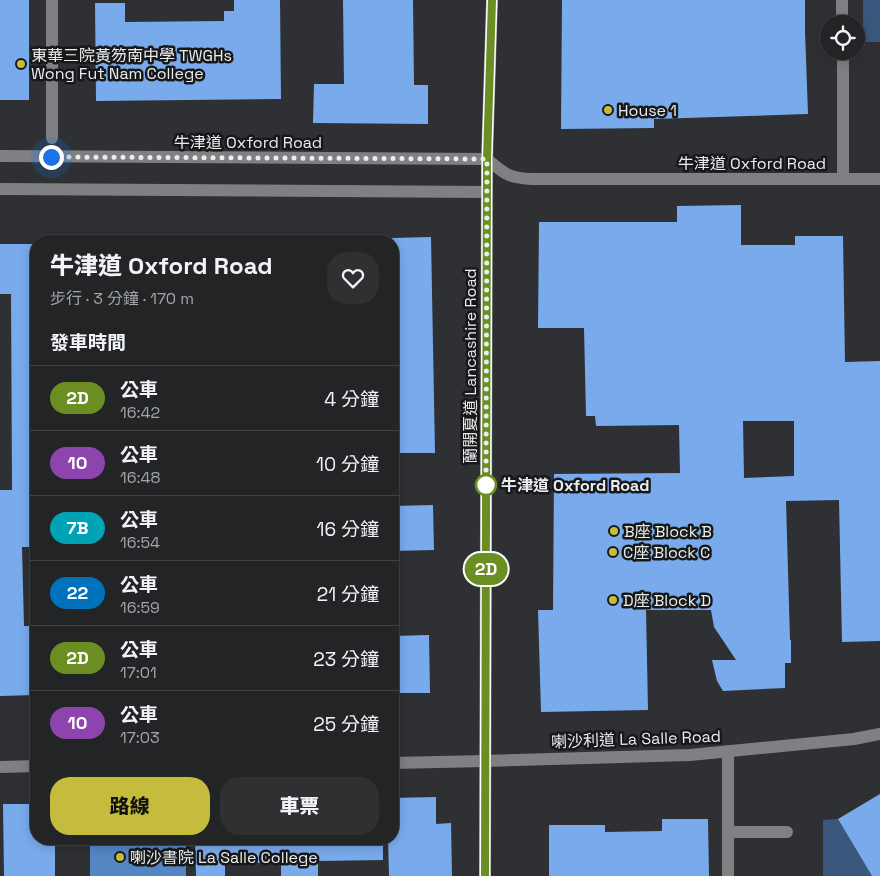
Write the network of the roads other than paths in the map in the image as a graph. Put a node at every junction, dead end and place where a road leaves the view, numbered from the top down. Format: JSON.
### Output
{"nodes":[{"id":1,"x":52,"y":0,"type":"edge"},
{"id":2,"x":492,"y":0,"type":"edge"},
{"id":3,"x":842,"y":0,"type":"edge"},
{"id":4,"x":842,"y":15,"type":"edge"},
{"id":5,"x":843,"y":60,"type":"edge"},
{"id":6,"x":52,"y":138,"type":"dead end"},
{"id":7,"x":0,"y":156,"type":"edge"},
{"id":8,"x":487,"y":159,"type":"junction"},
{"id":9,"x":843,"y":179,"type":"junction"},
{"id":10,"x":880,"y":179,"type":"edge"},
{"id":11,"x":0,"y":189,"type":"edge"},
{"id":12,"x":487,"y":192,"type":"junction"},
{"id":13,"x":880,"y":734,"type":"edge"},
{"id":14,"x":728,"y":752,"type":"junction"},
{"id":15,"x":485,"y":761,"type":"junction"},
{"id":16,"x":399,"y":763,"type":"edge"},
{"id":17,"x":30,"y":766,"type":"edge"},
{"id":18,"x":0,"y":767,"type":"edge"},
{"id":19,"x":728,"y":832,"type":"junction"},
{"id":20,"x":787,"y":832,"type":"dead end"},
{"id":21,"x":484,"y":876,"type":"edge"},
{"id":22,"x":728,"y":876,"type":"edge"}],
"edges":[{"from":1,"to":6,"type":"street"},
{"from":2,"to":8,"type":"street","name":"蘭開夏道 Lancashire Road"},
{"from":3,"to":4,"type":"street"},
{"from":5,"to":9,"type":"street"},
{"from":7,"to":8,"type":"street","name":"牛津道 Oxford Road"},
{"from":8,"to":9,"type":"street","name":"牛津道 Oxford Road"},
{"from":8,"to":12,"type":"street","name":"蘭開夏道 Lancashire Road"},
{"from":9,"to":10,"type":"street","name":"牛津道 Oxford Road"},
{"from":11,"to":12,"type":"street"},
{"from":12,"to":15,"type":"street","name":"蘭開夏道 Lancashire Road"},
{"from":13,"to":14,"type":"street","name":"喇沙利道 La Salle Road"},
{"from":14,"to":15,"type":"street","name":"喇沙利道 La Salle Road"},
{"from":14,"to":19,"type":"street"},
{"from":15,"to":16,"type":"street","name":"喇沙利道 La Salle Road"},
{"from":15,"to":21,"type":"street","name":"蘭開夏道 Lancashire Road"},
{"from":17,"to":18,"type":"street"},
{"from":19,"to":20,"type":"street"},
{"from":19,"to":22,"type":"street"}]}
